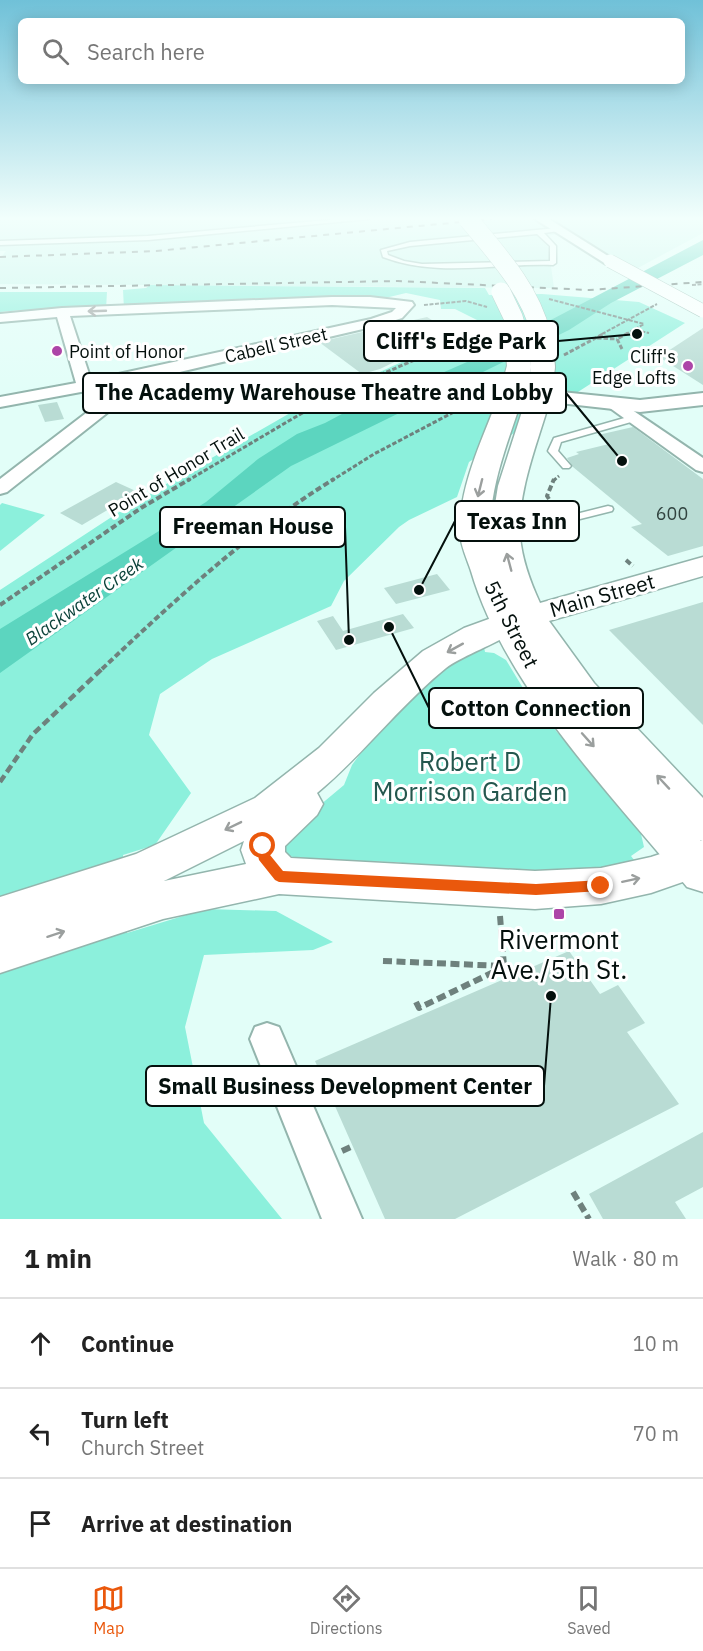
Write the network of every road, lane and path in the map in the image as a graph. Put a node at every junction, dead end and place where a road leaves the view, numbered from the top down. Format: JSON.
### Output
{"nodes":[{"id":1,"x":491,"y":276,"type":"edge"},
{"id":2,"x":512,"y":276,"type":"edge"},
{"id":3,"x":638,"y":276,"type":"edge"},
{"id":4,"x":555,"y":299,"type":"dead end"},
{"id":5,"x":407,"y":305,"type":"junction"},
{"id":6,"x":494,"y":307,"type":"dead end"},
{"id":7,"x":703,"y":311,"type":"edge"},
{"id":8,"x":62,"y":312,"type":"junction"},
{"id":9,"x":0,"y":318,"type":"edge"},
{"id":10,"x":629,"y":319,"type":"junction"},
{"id":11,"x":502,"y":321,"type":"dead end"},
{"id":12,"x":635,"y":330,"type":"junction"},
{"id":13,"x":649,"y":333,"type":"dead end"},
{"id":14,"x":597,"y":338,"type":"junction"},
{"id":15,"x":617,"y":339,"type":"junction"},
{"id":16,"x":622,"y":349,"type":"dead end"},
{"id":17,"x":554,"y":360,"type":"dead end"},
{"id":18,"x":145,"y":375,"type":"junction"},
{"id":19,"x":85,"y":386,"type":"junction"},
{"id":20,"x":501,"y":393,"type":"junction"},
{"id":21,"x":539,"y":396,"type":"junction"},
{"id":22,"x":703,"y":399,"type":"edge"},
{"id":23,"x":0,"y":402,"type":"edge"},
{"id":24,"x":616,"y":405,"type":"junction"},
{"id":25,"x":635,"y":418,"type":"junction"},
{"id":26,"x":703,"y":466,"type":"edge"},
{"id":27,"x":566,"y":470,"type":"joint"},
{"id":28,"x":0,"y":488,"type":"edge"},
{"id":29,"x":549,"y":499,"type":"dead end"},
{"id":30,"x":608,"y":509,"type":"dead end"},
{"id":31,"x":506,"y":519,"type":"junction"},
{"id":32,"x":703,"y":566,"type":"edge"},
{"id":33,"x":0,"y":605,"type":"edge"},
{"id":34,"x":518,"y":620,"type":"junction"},
{"id":35,"x":333,"y":758,"type":"junction"},
{"id":36,"x":0,"y":782,"type":"edge"},
{"id":37,"x":700,"y":854,"type":"edge"},
{"id":38,"x":279,"y":876,"type":"junction"},
{"id":39,"x":156,"y":884,"type":"junction"},
{"id":40,"x":499,"y":909,"type":"dead end"},
{"id":41,"x":0,"y":917,"type":"edge"},
{"id":42,"x":0,"y":952,"type":"edge"},
{"id":43,"x":383,"y":962,"type":"dead end"},
{"id":44,"x":504,"y":966,"type":"junction"},
{"id":45,"x":416,"y":1002,"type":"dead end"},
{"id":46,"x":267,"y":1039,"type":"dead end"},
{"id":47,"x":573,"y":1192,"type":"dead end"},
{"id":48,"x":342,"y":1219,"type":"edge"},
{"id":49,"x":589,"y":1219,"type":"edge"}],
"edges":[{"from":1,"to":20,"type":"main road","name":"5th Street","bridge":true},
{"from":2,"to":21,"type":"main road","name":"5th Street","bridge":true},
{"from":3,"to":7,"type":"street","bridge":true},
{"from":4,"to":10,"type":"path"},
{"from":5,"to":6,"type":"path"},
{"from":5,"to":8,"type":"street","one_way":true},
{"from":5,"to":18,"type":"street","name":"Cabell Street"},
{"from":8,"to":9,"type":"street"},
{"from":8,"to":19,"type":"street"},
{"from":10,"to":12,"type":"path"},
{"from":10,"to":14,"type":"path"},
{"from":11,"to":33,"type":"path","name":"Point of Honor Trail"},
{"from":12,"to":13,"type":"path"},
{"from":12,"to":15,"type":"path"},
{"from":14,"to":15,"type":"path"},
{"from":14,"to":17,"type":"path"},
{"from":15,"to":16,"type":"path"},
{"from":18,"to":19,"type":"street","name":"Cabell Street"},
{"from":18,"to":28,"type":"street"},
{"from":19,"to":23,"type":"street","name":"Cabell Street"},
{"from":20,"to":21,"type":"street"},
{"from":20,"to":34,"type":"main road","name":"5th Street","one_way":true},
{"from":20,"to":36,"type":"path"},
{"from":21,"to":24,"type":"street"},
{"from":21,"to":31,"type":"main road","name":"5th Street"},
{"from":22,"to":24,"type":"street"},
{"from":24,"to":25,"type":"street"},
{"from":25,"to":26,"type":"street"},
{"from":25,"to":27,"type":"lane"},
{"from":27,"to":29,"type":"path"},
{"from":30,"to":31,"type":"lane"},
{"from":34,"to":31,"type":"main road","name":"5th Street","one_way":true},
{"from":32,"to":34,"type":"main road","name":"Main Street"},
{"from":34,"to":35,"type":"main road","name":"Main Street","one_way":true},
{"from":34,"to":37,"type":"main road","name":"5th Street"},
{"from":35,"to":38,"type":"main road"},
{"from":35,"to":39,"type":"main road","one_way":true},
{"from":38,"to":37,"type":"main road","one_way":true},
{"from":38,"to":39,"type":"main road"},
{"from":39,"to":41,"type":"main road"},
{"from":42,"to":39,"type":"main road","one_way":true},
{"from":40,"to":44,"type":"path"},
{"from":43,"to":44,"type":"path"},
{"from":44,"to":45,"type":"path"},
{"from":46,"to":48,"type":"street"},
{"from":47,"to":49,"type":"path"}]}
